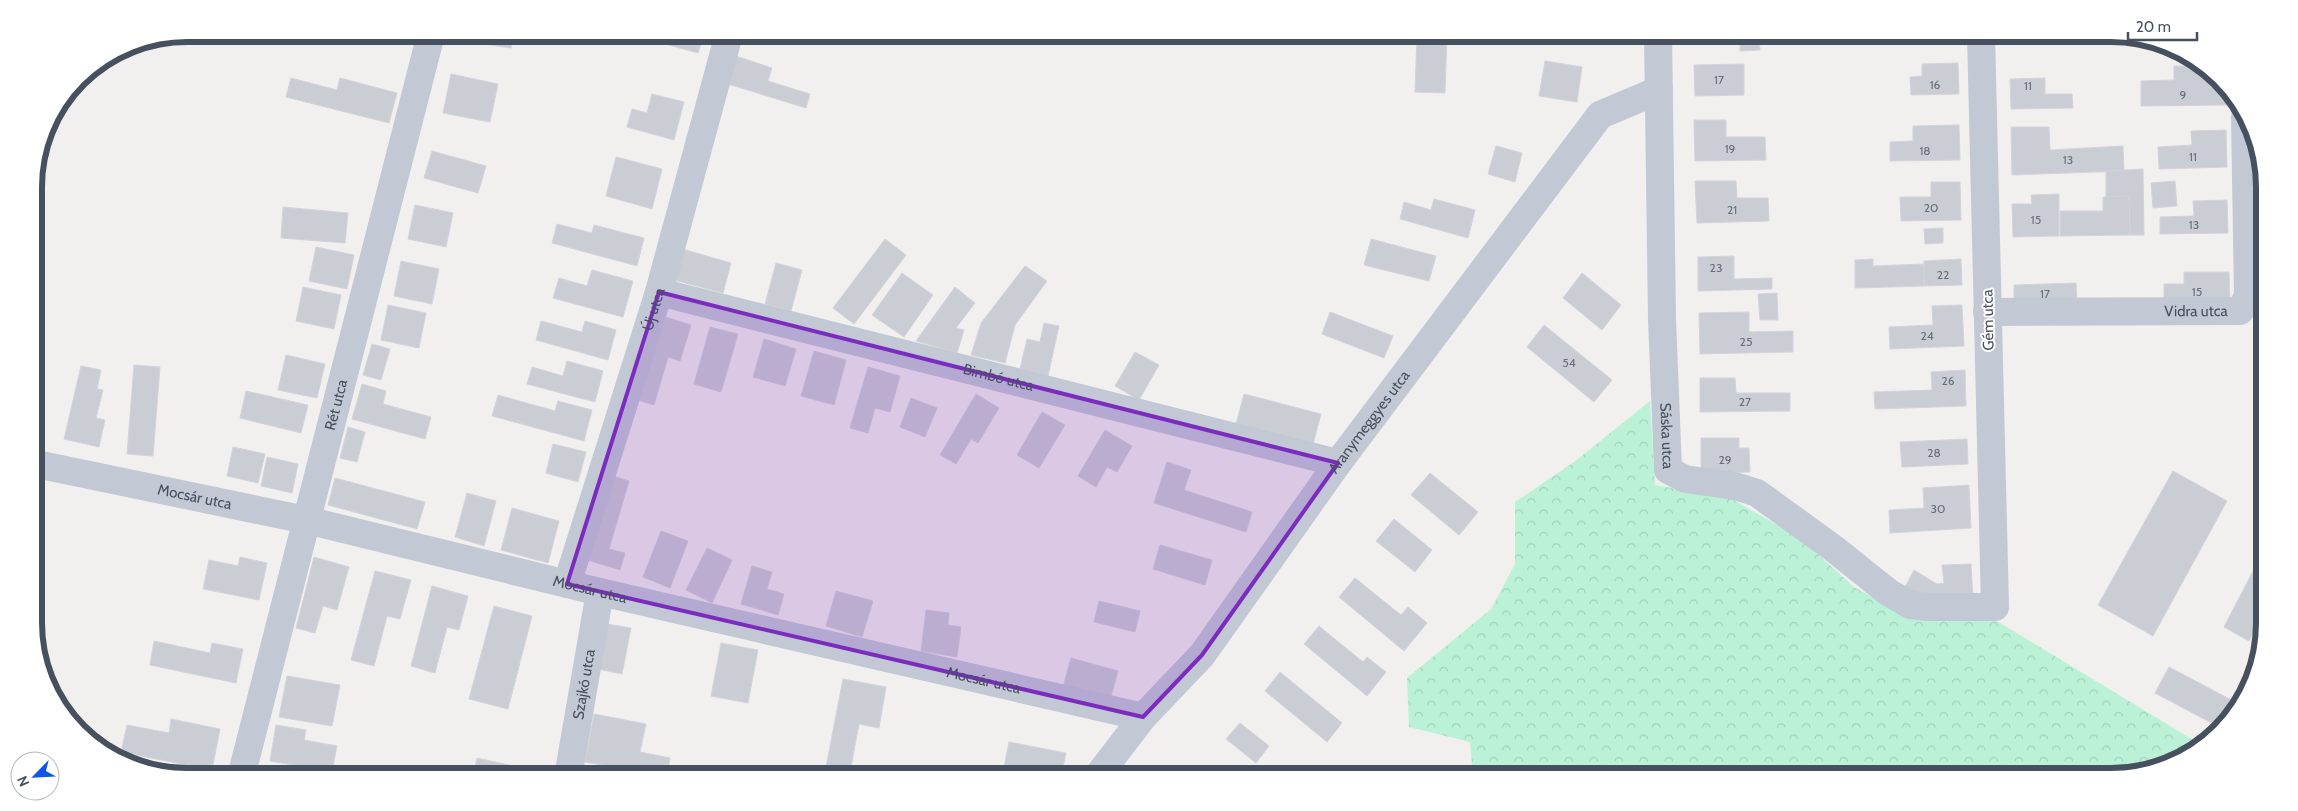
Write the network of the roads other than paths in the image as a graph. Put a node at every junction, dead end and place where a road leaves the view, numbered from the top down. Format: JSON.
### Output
{"nodes":[{"id":1,"x":429,"y":42,"type":"edge"},
{"id":2,"x":727,"y":42,"type":"edge"},
{"id":3,"x":1658,"y":42,"type":"edge"},
{"id":4,"x":1982,"y":42,"type":"edge"},
{"id":5,"x":1659,"y":90,"type":"junction"},
{"id":6,"x":2245,"y":134,"type":"edge"},
{"id":7,"x":659,"y":292,"type":"junction"},
{"id":8,"x":1987,"y":312,"type":"junction"},
{"id":9,"x":1338,"y":463,"type":"junction"},
{"id":10,"x":42,"y":465,"type":"edge"},
{"id":11,"x":306,"y":520,"type":"junction"},
{"id":12,"x":567,"y":584,"type":"junction"},
{"id":13,"x":600,"y":592,"type":"junction"},
{"id":14,"x":1995,"y":606,"type":"joint"},
{"id":15,"x":1143,"y":717,"type":"junction"},
{"id":16,"x":243,"y":768,"type":"edge"},
{"id":17,"x":570,"y":768,"type":"edge"},
{"id":18,"x":1104,"y":768,"type":"edge"}],
"edges":[{"from":1,"to":11,"type":"street","name":"Rét utca"},
{"from":2,"to":7,"type":"street","name":"Új utca"},
{"from":3,"to":5,"type":"street","name":"Sáska utca"},
{"from":4,"to":8,"type":"street","name":"Gém utca"},
{"from":5,"to":9,"type":"street","name":"Aranymeggyes utca"},
{"from":5,"to":14,"type":"street","name":"Sáska utca"},
{"from":6,"to":8,"type":"street","name":"Vidra utca"},
{"from":7,"to":9,"type":"street","name":"Bimbó utca"},
{"from":7,"to":12,"type":"street","name":"Új utca"},
{"from":8,"to":14,"type":"street","name":"Gém utca"},
{"from":9,"to":15,"type":"street","name":"Aranymeggyes utca"},
{"from":10,"to":11,"type":"street","name":"Mocsár utca"},
{"from":11,"to":12,"type":"street","name":"Mocsár utca"},
{"from":11,"to":16,"type":"street","name":"Rét utca"},
{"from":12,"to":13,"type":"street","name":"Mocsár utca"},
{"from":13,"to":15,"type":"street","name":"Mocsár utca"},
{"from":13,"to":17,"type":"street","name":"Szajkó utca"},
{"from":15,"to":18,"type":"street","name":"Aranymeggyes utca"}]}
